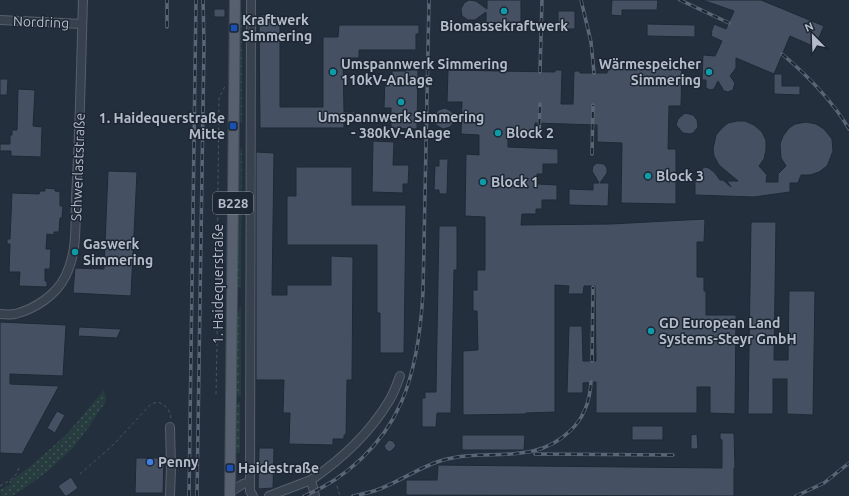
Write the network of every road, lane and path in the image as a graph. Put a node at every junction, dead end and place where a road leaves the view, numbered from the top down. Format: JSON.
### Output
{"nodes":[{"id":1,"x":83,"y":0,"type":"edge"},
{"id":2,"x":234,"y":0,"type":"edge"},
{"id":3,"x":251,"y":0,"type":"edge"},
{"id":4,"x":0,"y":20,"type":"edge"},
{"id":5,"x":82,"y":24,"type":"junction"},
{"id":6,"x":234,"y":78,"type":"junction"},
{"id":7,"x":227,"y":291,"type":"junction"},
{"id":8,"x":0,"y":314,"type":"edge"},
{"id":9,"x":400,"y":376,"type":"dead end"},
{"id":10,"x":216,"y":394,"type":"dead end"},
{"id":11,"x":170,"y":427,"type":"joint"},
{"id":12,"x":19,"y":466,"type":"dead end"},
{"id":13,"x":80,"y":474,"type":"dead end"},
{"id":14,"x":311,"y":480,"type":"junction"},
{"id":15,"x":250,"y":482,"type":"junction"},
{"id":16,"x":0,"y":486,"type":"edge"},
{"id":17,"x":337,"y":486,"type":"dead end"},
{"id":18,"x":230,"y":494,"type":"edge"},
{"id":19,"x":170,"y":496,"type":"edge"},
{"id":20,"x":253,"y":496,"type":"edge"},
{"id":21,"x":269,"y":496,"type":"edge"},
{"id":22,"x":315,"y":496,"type":"edge"},
{"id":23,"x":340,"y":496,"type":"edge"}],
"edges":[{"from":1,"to":5,"type":"lane","name":"Schwerlaststraße"},
{"from":2,"to":6,"type":"main road","name":"1. Haidequerstraße","number":"B228"},
{"from":3,"to":15,"type":"lane"},
{"from":4,"to":5,"type":"lane","name":"Nordring"},
{"from":5,"to":8,"type":"lane","name":"Schwerlaststraße"},
{"from":6,"to":7,"type":"main road","name":"1. Haidequerstraße","number":"B228"},
{"from":6,"to":7,"type":"path"},
{"from":7,"to":10,"type":"path"},
{"from":7,"to":18,"type":"main road","name":"1. Haidequerstraße","number":"B228"},
{"from":9,"to":14,"type":"lane"},
{"from":11,"to":13,"type":"path"},
{"from":11,"to":19,"type":"lane"},
{"from":12,"to":16,"type":"path"},
{"from":14,"to":21,"type":"lane"},
{"from":14,"to":22,"type":"lane"},
{"from":15,"to":18,"type":"lane"},
{"from":15,"to":20,"type":"lane"},
{"from":17,"to":23,"type":"path"}]}
